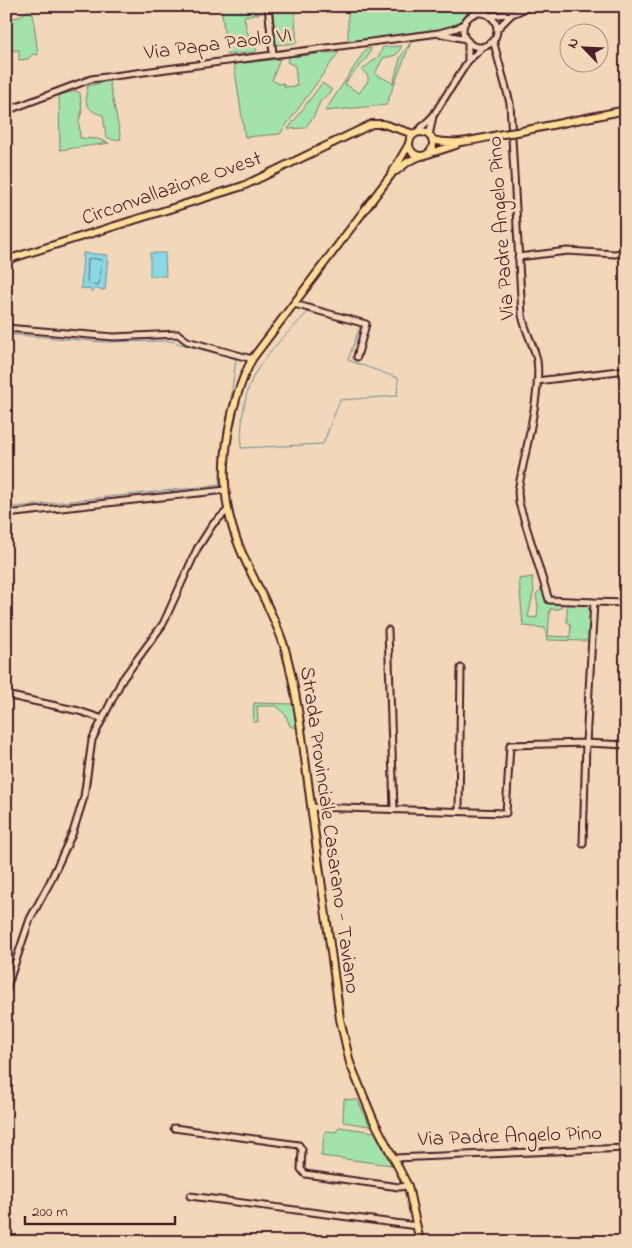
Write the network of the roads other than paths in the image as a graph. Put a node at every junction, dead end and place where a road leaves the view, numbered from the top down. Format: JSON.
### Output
{"nodes":[{"id":1,"x":268,"y":6,"type":"edge"},
{"id":2,"x":477,"y":6,"type":"edge"},
{"id":3,"x":484,"y":6,"type":"edge"},
{"id":4,"x":531,"y":6,"type":"edge"},
{"id":5,"x":515,"y":13,"type":"junction"},
{"id":6,"x":472,"y":15,"type":"junction"},
{"id":7,"x":489,"y":15,"type":"junction"},
{"id":8,"x":465,"y":23,"type":"junction"},
{"id":9,"x":497,"y":32,"type":"junction"},
{"id":10,"x":439,"y":33,"type":"junction"},
{"id":11,"x":467,"y":40,"type":"junction"},
{"id":12,"x":493,"y":40,"type":"junction"},
{"id":13,"x":484,"y":46,"type":"junction"},
{"id":14,"x":273,"y":54,"type":"junction"},
{"id":15,"x":468,"y":61,"type":"junction"},
{"id":16,"x":626,"y":110,"type":"edge"},
{"id":17,"x":6,"y":111,"type":"edge"},
{"id":18,"x":433,"y":116,"type":"junction"},
{"id":19,"x":400,"y":131,"type":"junction"},
{"id":20,"x":415,"y":134,"type":"junction"},
{"id":21,"x":430,"y":138,"type":"junction"},
{"id":22,"x":409,"y":143,"type":"junction"},
{"id":23,"x":462,"y":143,"type":"junction"},
{"id":24,"x":424,"y":155,"type":"junction"},
{"id":25,"x":391,"y":175,"type":"junction"},
{"id":26,"x":626,"y":252,"type":"edge"},
{"id":27,"x":518,"y":257,"type":"junction"},
{"id":28,"x":6,"y":260,"type":"edge"},
{"id":29,"x":294,"y":304,"type":"junction"},
{"id":30,"x":6,"y":328,"type":"edge"},
{"id":31,"x":356,"y":357,"type":"dead end"},
{"id":32,"x":252,"y":359,"type":"junction"},
{"id":33,"x":626,"y":370,"type":"edge"},
{"id":34,"x":537,"y":382,"type":"junction"},
{"id":35,"x":226,"y":490,"type":"junction"},
{"id":36,"x":228,"y":510,"type":"junction"},
{"id":37,"x":6,"y":514,"type":"edge"},
{"id":38,"x":594,"y":602,"type":"junction"},
{"id":39,"x":626,"y":602,"type":"edge"},
{"id":40,"x":388,"y":630,"type":"dead end"},
{"id":41,"x":461,"y":668,"type":"dead end"},
{"id":42,"x":6,"y":695,"type":"edge"},
{"id":43,"x":103,"y":719,"type":"junction"},
{"id":44,"x":586,"y":743,"type":"junction"},
{"id":45,"x":626,"y":745,"type":"edge"},
{"id":46,"x":311,"y":807,"type":"junction"},
{"id":47,"x":394,"y":809,"type":"junction"},
{"id":48,"x":459,"y":811,"type":"junction"},
{"id":49,"x":582,"y":844,"type":"dead end"},
{"id":50,"x":9,"y":973,"type":"edge"},
{"id":51,"x":6,"y":990,"type":"edge"},
{"id":52,"x":174,"y":1128,"type":"dead end"},
{"id":53,"x":626,"y":1148,"type":"edge"},
{"id":54,"x":395,"y":1158,"type":"junction"},
{"id":55,"x":408,"y":1186,"type":"junction"},
{"id":56,"x":190,"y":1196,"type":"dead end"},
{"id":57,"x":418,"y":1226,"type":"junction"},
{"id":58,"x":420,"y":1242,"type":"edge"}],
"edges":[{"from":1,"to":14,"type":"street"},
{"from":2,"to":6,"type":"street"},
{"from":3,"to":7,"type":"street"},
{"from":4,"to":5,"type":"street"},
{"from":5,"to":7,"type":"street"},
{"from":5,"to":9,"type":"street"},
{"from":6,"to":7,"type":"street"},
{"from":6,"to":8,"type":"street"},
{"from":7,"to":9,"type":"street"},
{"from":8,"to":10,"type":"street","name":"Via Papa Paolo VI"},
{"from":8,"to":11,"type":"street"},
{"from":9,"to":12,"type":"street"},
{"from":10,"to":11,"type":"street","name":"Via Papa Paolo VI"},
{"from":10,"to":14,"type":"street","name":"Via Papa Paolo VI"},
{"from":11,"to":13,"type":"street"},
{"from":11,"to":15,"type":"street"},
{"from":12,"to":13,"type":"street"},
{"from":12,"to":27,"type":"street","name":"Via Padre Angelo Pino"},
{"from":13,"to":15,"type":"street"},
{"from":14,"to":17,"type":"street","name":"Via Papa Paolo VI"},
{"from":15,"to":18,"type":"street"},
{"from":16,"to":23,"type":"main road","bridge":true},
{"from":18,"to":20,"type":"street"},
{"from":18,"to":21,"type":"street"},
{"from":19,"to":20,"type":"main road","name":"Circonvallazione Ovest"},
{"from":19,"to":22,"type":"main road"},
{"from":19,"to":28,"type":"main road","name":"Circonvallazione Ovest"},
{"from":20,"to":21,"type":"main road"},
{"from":20,"to":22,"type":"main road"},
{"from":21,"to":23,"type":"main road"},
{"from":21,"to":24,"type":"main road"},
{"from":22,"to":24,"type":"main road"},
{"from":22,"to":25,"type":"main road","name":"Strada Provinciale Casarano - Taviano"},
{"from":23,"to":24,"type":"main road"},
{"from":24,"to":25,"type":"main road"},
{"from":25,"to":29,"type":"main road","name":"Strada Provinciale Casarano - Taviano"},
{"from":26,"to":27,"type":"street"},
{"from":27,"to":34,"type":"street","name":"Via Padre Angelo Pino"},
{"from":29,"to":31,"type":"street"},
{"from":29,"to":32,"type":"main road","name":"Strada Provinciale Casarano - Taviano"},
{"from":30,"to":32,"type":"street"},
{"from":32,"to":35,"type":"main road","name":"Strada Provinciale Casarano - Taviano"},
{"from":33,"to":34,"type":"street"},
{"from":34,"to":38,"type":"street","name":"Via Padre Angelo Pino"},
{"from":35,"to":36,"type":"main road","name":"Strada Provinciale Casarano - Taviano"},
{"from":35,"to":37,"type":"street"},
{"from":36,"to":43,"type":"street"},
{"from":36,"to":46,"type":"main road","name":"Strada Provinciale Casarano - Taviano"},
{"from":38,"to":39,"type":"street"},
{"from":38,"to":44,"type":"street"},
{"from":40,"to":47,"type":"street"},
{"from":41,"to":48,"type":"street"},
{"from":42,"to":43,"type":"street"},
{"from":43,"to":50,"type":"street"},
{"from":44,"to":45,"type":"street"},
{"from":44,"to":48,"type":"street"},
{"from":44,"to":49,"type":"street"},
{"from":46,"to":47,"type":"street"},
{"from":46,"to":54,"type":"main road","name":"Strada Provinciale Casarano - Taviano"},
{"from":47,"to":48,"type":"street"},
{"from":50,"to":51,"type":"street"},
{"from":52,"to":55,"type":"street"},
{"from":53,"to":54,"type":"street","name":"Via Padre Angelo Pino"},
{"from":54,"to":55,"type":"main road","name":"Strada Provinciale Casarano - Taviano"},
{"from":55,"to":57,"type":"main road","name":"Strada Provinciale Casarano - Taviano"},
{"from":56,"to":57,"type":"street"},
{"from":57,"to":58,"type":"main road","name":"Strada Provinciale Casarano - Taviano"}]}
